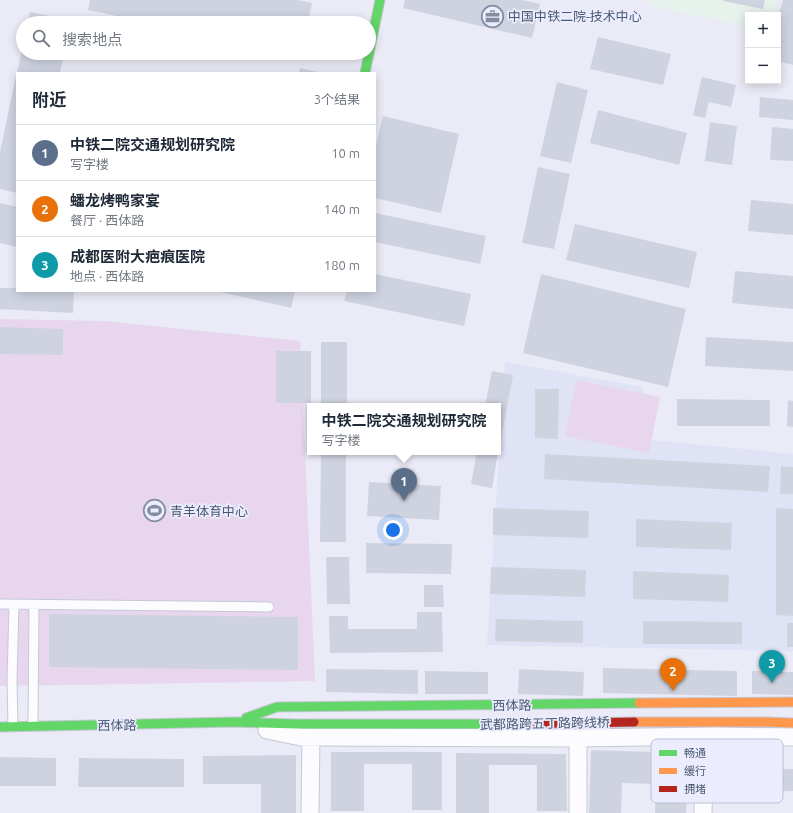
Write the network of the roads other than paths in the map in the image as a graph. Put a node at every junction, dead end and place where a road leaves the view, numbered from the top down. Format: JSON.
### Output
{"nodes":[{"id":1,"x":380,"y":0,"type":"edge"},
{"id":2,"x":376,"y":19,"type":"edge"},
{"id":3,"x":368,"y":60,"type":"edge"},
{"id":4,"x":365,"y":72,"type":"edge"},
{"id":5,"x":0,"y":604,"type":"edge"},
{"id":6,"x":14,"y":605,"type":"junction"},
{"id":7,"x":34,"y":605,"type":"junction"},
{"id":8,"x":269,"y":607,"type":"dead end"},
{"id":9,"x":793,"y":702,"type":"edge"},
{"id":10,"x":234,"y":722,"type":"junction"},
{"id":11,"x":793,"y":723,"type":"edge"},
{"id":12,"x":296,"y":724,"type":"joint"},
{"id":13,"x":33,"y":726,"type":"junction"},
{"id":14,"x":0,"y":727,"type":"edge"},
{"id":15,"x":13,"y":727,"type":"junction"},
{"id":16,"x":705,"y":736,"type":"junction"},
{"id":17,"x":311,"y":737,"type":"junction"},
{"id":18,"x":793,"y":737,"type":"edge"},
{"id":19,"x":578,"y":738,"type":"junction"},
{"id":20,"x":705,"y":739,"type":"edge"},
{"id":21,"x":703,"y":803,"type":"edge"},
{"id":22,"x":310,"y":813,"type":"edge"},
{"id":23,"x":578,"y":813,"type":"edge"},
{"id":24,"x":703,"y":813,"type":"edge"}],
"edges":[{"from":1,"to":2,"type":"street"},
{"from":3,"to":4,"type":"street"},
{"from":5,"to":6,"type":"lane"},
{"from":6,"to":7,"type":"lane"},
{"from":6,"to":15,"type":"lane"},
{"from":7,"to":8,"type":"lane"},
{"from":7,"to":13,"type":"lane"},
{"from":9,"to":10,"type":"street","name":"西体路"},
{"from":10,"to":12,"type":"street","name":"西体路"},
{"from":10,"to":13,"type":"street","name":"西体路"},
{"from":10,"to":17,"type":"street","name":"西体路"},
{"from":11,"to":12,"type":"street","name":"武都路跨五丁路跨线桥"},
{"from":13,"to":15,"type":"street","name":"西体路"},
{"from":14,"to":15,"type":"street","name":"西体路"},
{"from":16,"to":18,"type":"street","name":"西体路"},
{"from":16,"to":19,"type":"street","name":"西体路"},
{"from":16,"to":20,"type":"street"},
{"from":17,"to":19,"type":"street","name":"西体路"},
{"from":17,"to":22,"type":"street"},
{"from":19,"to":23,"type":"street"},
{"from":21,"to":24,"type":"street"}]}
